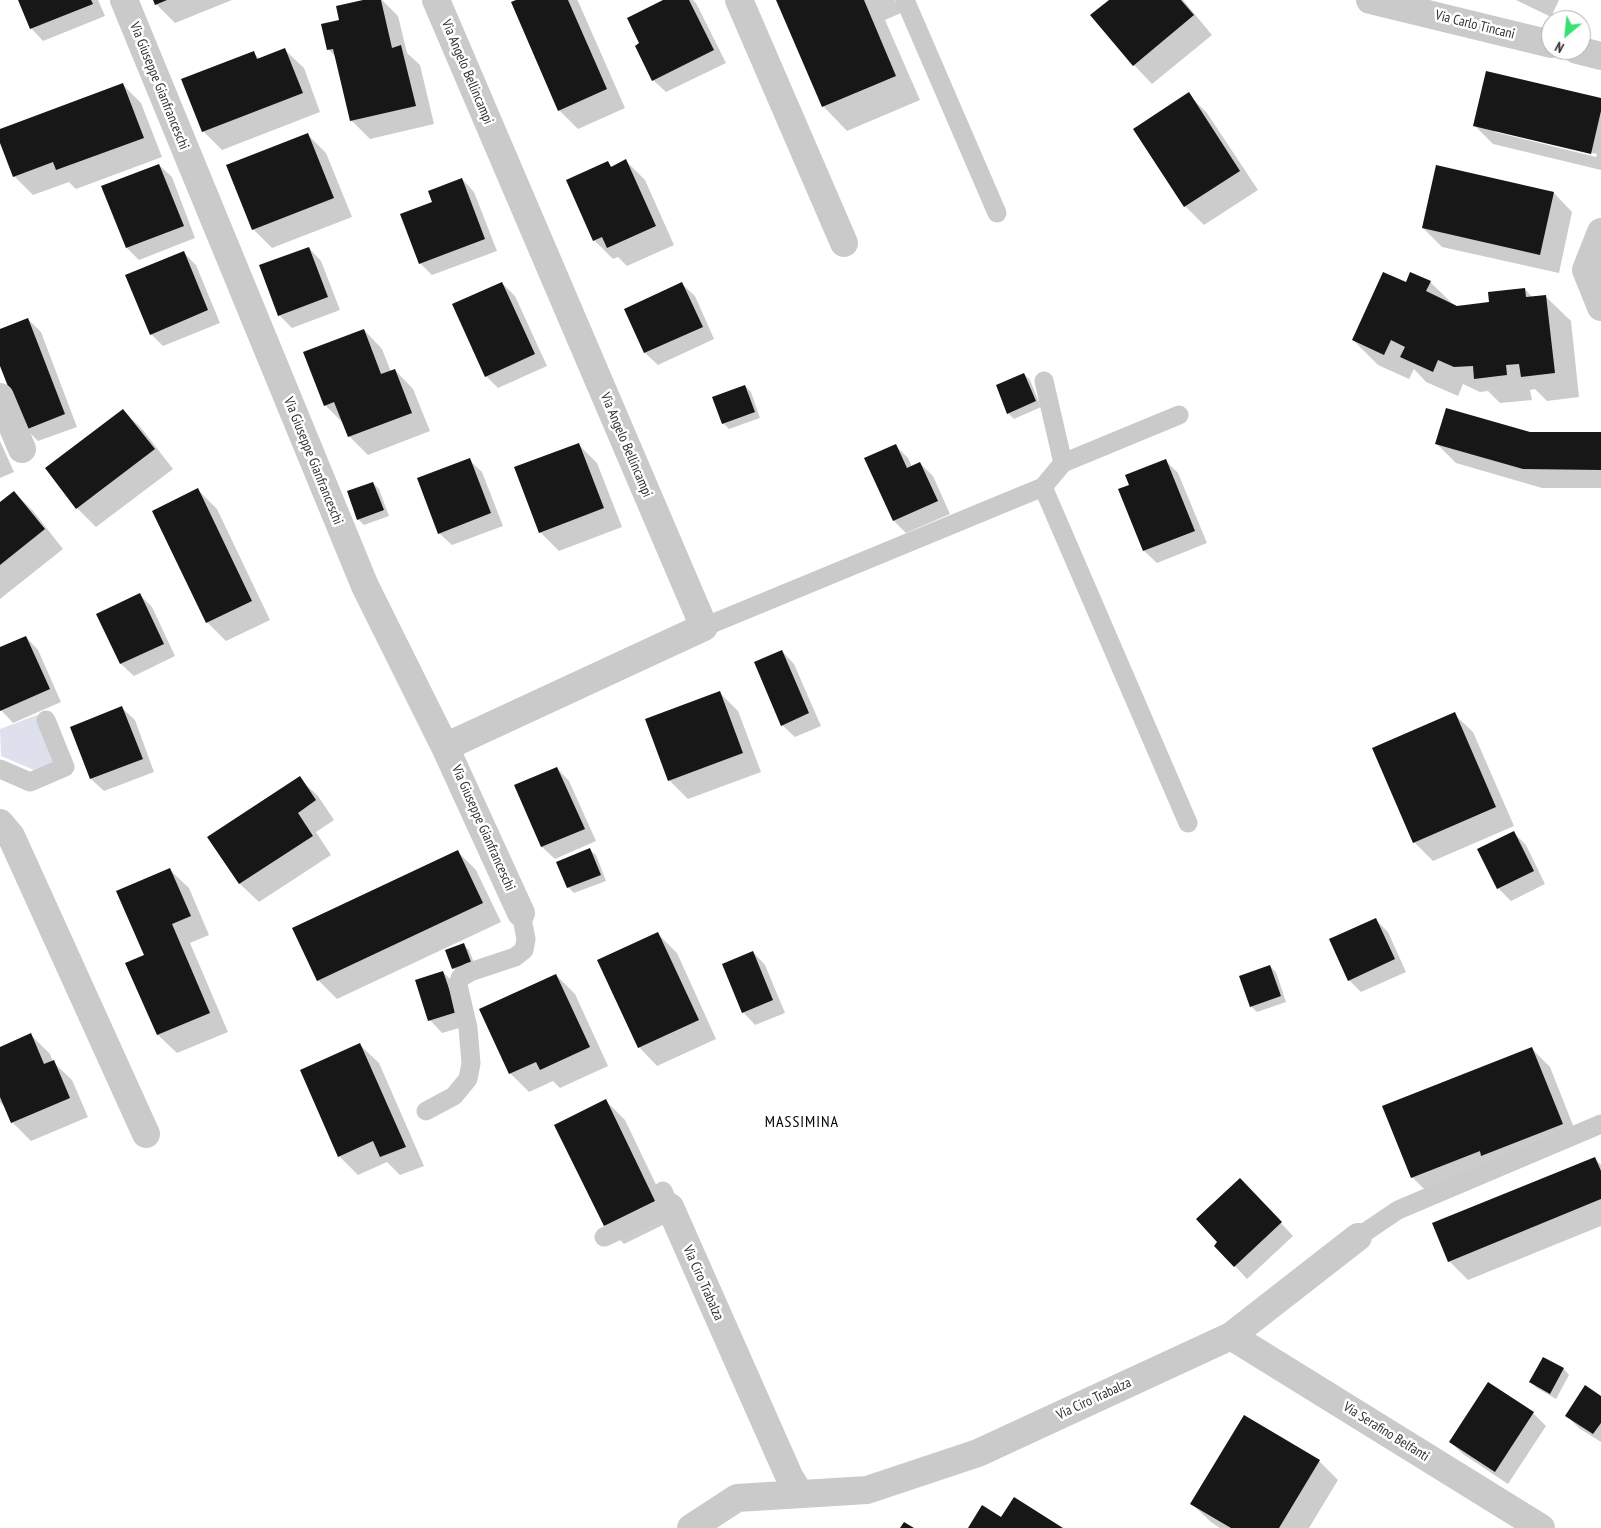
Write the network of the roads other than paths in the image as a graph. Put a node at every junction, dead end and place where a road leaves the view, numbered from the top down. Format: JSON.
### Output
{"nodes":[{"id":1,"x":124,"y":0,"type":"edge"},
{"id":2,"x":436,"y":0,"type":"edge"},
{"id":3,"x":739,"y":0,"type":"edge"},
{"id":4,"x":905,"y":0,"type":"edge"},
{"id":5,"x":1370,"y":0,"type":"edge"},
{"id":6,"x":1541,"y":42,"type":"edge"},
{"id":7,"x":997,"y":213,"type":"dead end"},
{"id":8,"x":1601,"y":232,"type":"edge"},
{"id":9,"x":844,"y":243,"type":"dead end"},
{"id":10,"x":1601,"y":307,"type":"edge"},
{"id":11,"x":1044,"y":381,"type":"dead end"},
{"id":12,"x":0,"y":397,"type":"edge"},
{"id":13,"x":1179,"y":415,"type":"dead end"},
{"id":14,"x":22,"y":449,"type":"dead end"},
{"id":15,"x":1063,"y":463,"type":"junction"},
{"id":16,"x":1044,"y":487,"type":"junction"},
{"id":17,"x":704,"y":628,"type":"junction"},
{"id":18,"x":46,"y":720,"type":"dead end"},
{"id":19,"x":446,"y":746,"type":"junction"},
{"id":20,"x":0,"y":769,"type":"edge"},
{"id":21,"x":1188,"y":822,"type":"dead end"},
{"id":22,"x":0,"y":823,"type":"edge"},
{"id":23,"x":521,"y":913,"type":"joint"},
{"id":24,"x":426,"y":1111,"type":"dead end"},
{"id":25,"x":1601,"y":1124,"type":"edge"},
{"id":26,"x":146,"y":1134,"type":"dead end"},
{"id":27,"x":666,"y":1199,"type":"joint"},
{"id":28,"x":604,"y":1237,"type":"dead end"},
{"id":29,"x":1358,"y":1237,"type":"joint"},
{"id":30,"x":1231,"y":1336,"type":"junction"},
{"id":31,"x":800,"y":1494,"type":"junction"},
{"id":32,"x":690,"y":1528,"type":"edge"},
{"id":33,"x":1541,"y":1528,"type":"edge"}],
"edges":[{"from":1,"to":19,"type":"street","name":"Via Giuseppe Gianfranceschi"},
{"from":2,"to":17,"type":"street","name":"Via Angelo Bellincampi"},
{"from":3,"to":9,"type":"street"},
{"from":4,"to":7,"type":"lane"},
{"from":5,"to":6,"type":"street","name":"Via Carlo Tincani"},
{"from":8,"to":10,"type":"street"},
{"from":11,"to":15,"type":"lane"},
{"from":12,"to":14,"type":"street"},
{"from":13,"to":15,"type":"lane"},
{"from":15,"to":16,"type":"lane"},
{"from":16,"to":17,"type":"lane"},
{"from":16,"to":21,"type":"lane"},
{"from":17,"to":19,"type":"street"},
{"from":18,"to":20,"type":"lane"},
{"from":19,"to":23,"type":"street","name":"Via Giuseppe Gianfranceschi"},
{"from":22,"to":26,"type":"street"},
{"from":23,"to":24,"type":"lane"},
{"from":25,"to":29,"type":"lane"},
{"from":27,"to":28,"type":"lane"},
{"from":27,"to":31,"type":"street","name":"Via Ciro Trabalza"},
{"from":29,"to":30,"type":"street","name":"Via Ciro Trabalza"},
{"from":30,"to":31,"type":"street","name":"Via Ciro Trabalza"},
{"from":30,"to":33,"type":"street","name":"Via Serafino Belfanti"},
{"from":31,"to":32,"type":"street","name":"Via Ciro Trabalza"}]}
